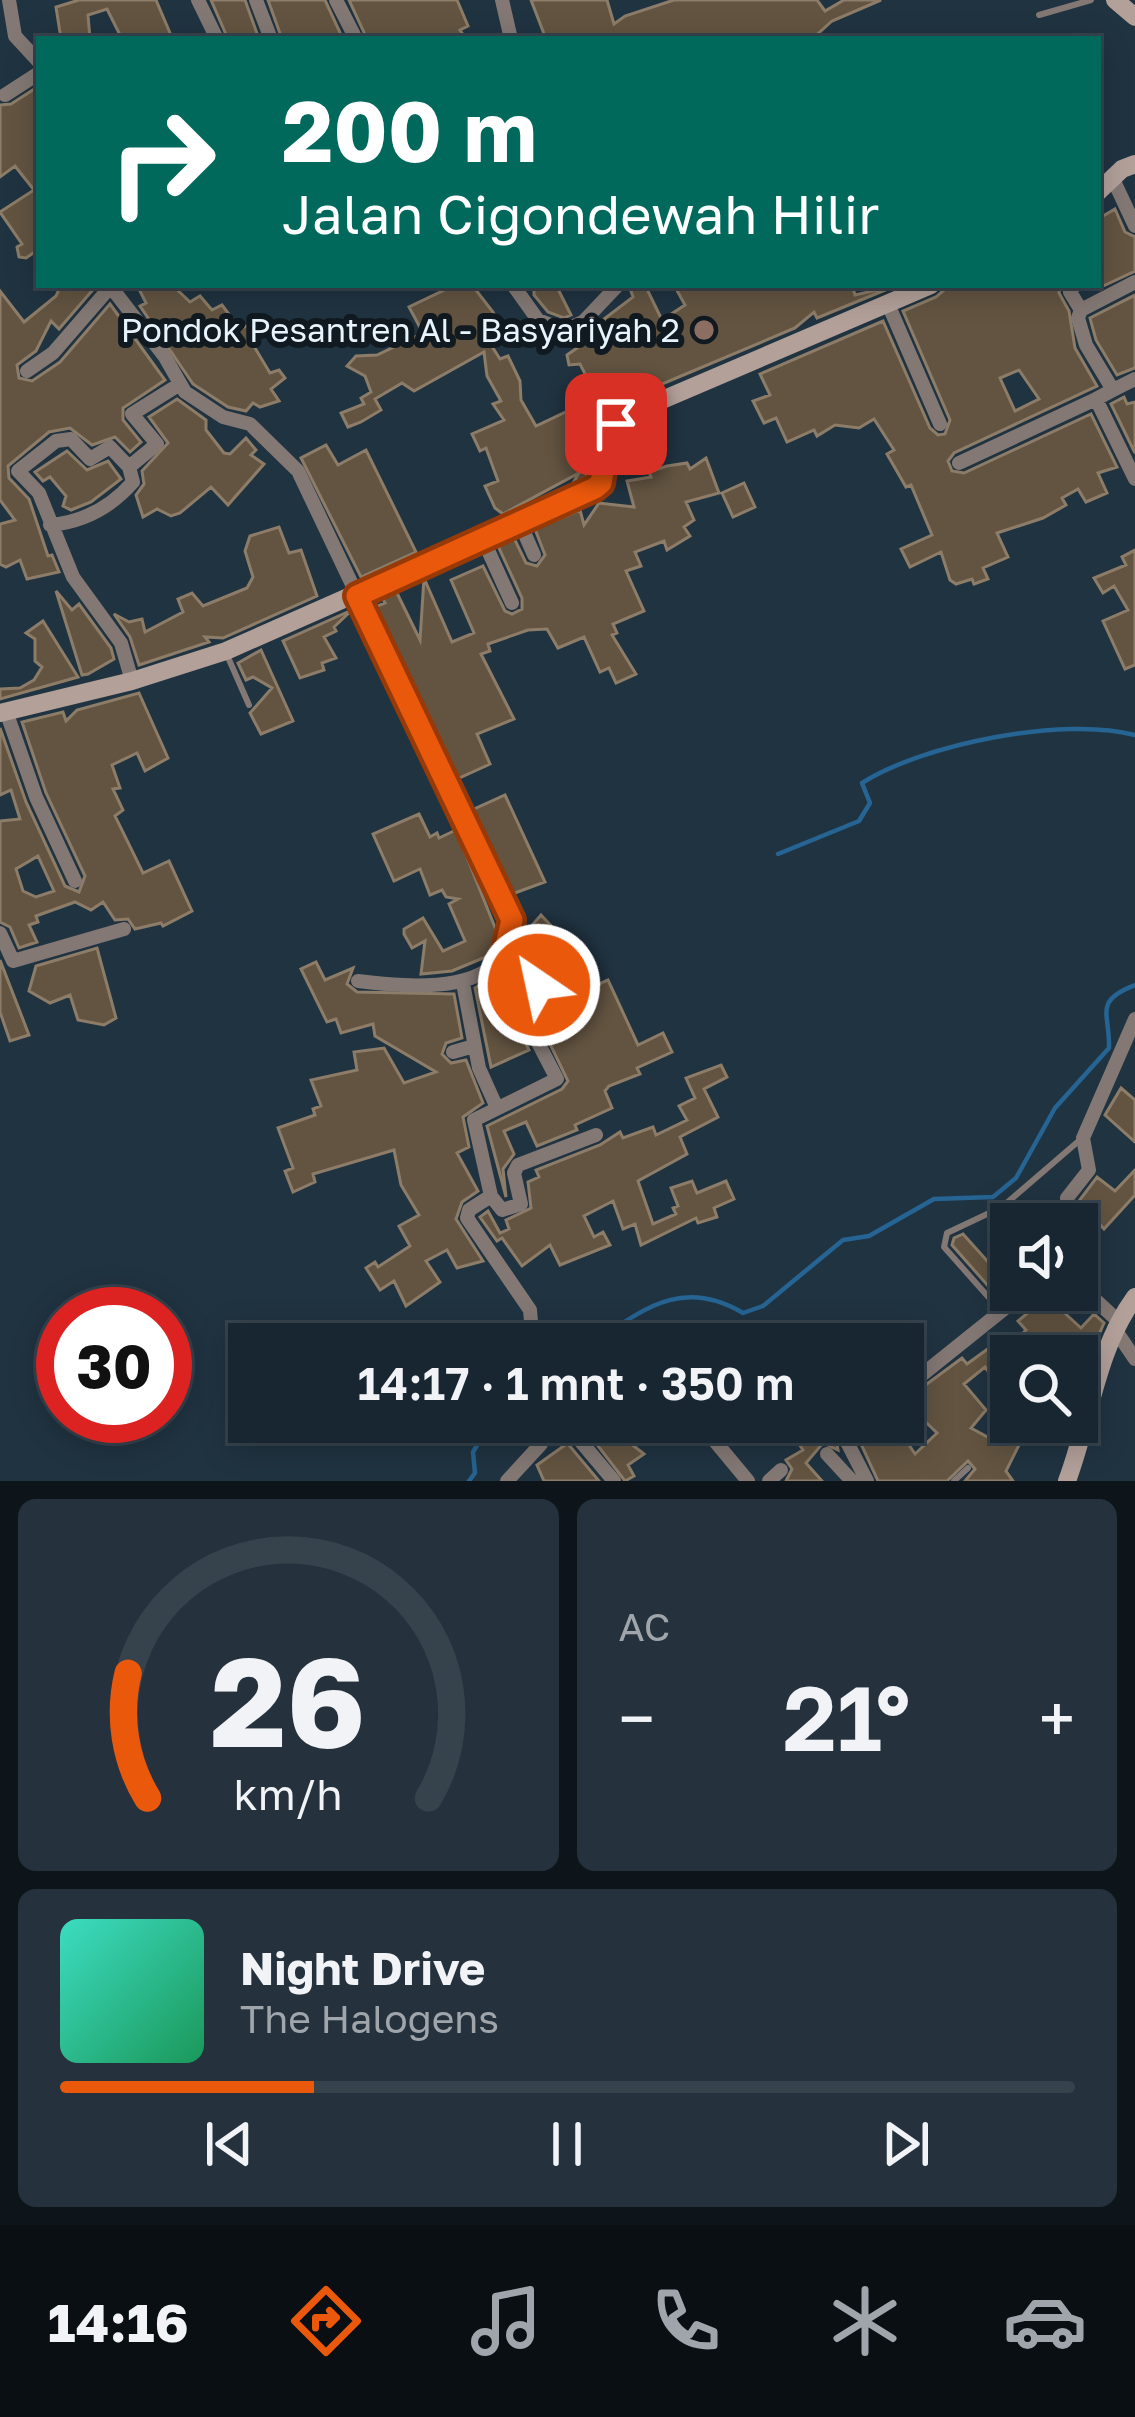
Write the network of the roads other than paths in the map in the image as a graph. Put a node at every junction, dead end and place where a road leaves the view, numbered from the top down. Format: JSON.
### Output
{"nodes":[{"id":1,"x":9,"y":0,"type":"edge"},
{"id":2,"x":198,"y":0,"type":"edge"},
{"id":3,"x":256,"y":0,"type":"edge"},
{"id":4,"x":336,"y":0,"type":"edge"},
{"id":5,"x":502,"y":0,"type":"edge"},
{"id":6,"x":1091,"y":0,"type":"edge"},
{"id":7,"x":1115,"y":0,"type":"edge"},
{"id":8,"x":1039,"y":15,"type":"dead end"},
{"id":9,"x":1135,"y":17,"type":"edge"},
{"id":10,"x":216,"y":36,"type":"edge"},
{"id":11,"x":270,"y":36,"type":"edge"},
{"id":12,"x":354,"y":36,"type":"edge"},
{"id":13,"x":510,"y":36,"type":"edge"},
{"id":14,"x":36,"y":59,"type":"edge"},
{"id":15,"x":36,"y":75,"type":"edge"},
{"id":16,"x":5,"y":94,"type":"dead end"},
{"id":17,"x":1135,"y":164,"type":"edge"},
{"id":18,"x":1105,"y":185,"type":"edge"},
{"id":19,"x":1135,"y":226,"type":"edge"},
{"id":20,"x":1135,"y":282,"type":"edge"},
{"id":21,"x":110,"y":288,"type":"edge"},
{"id":22,"x":113,"y":288,"type":"edge"},
{"id":23,"x":515,"y":288,"type":"edge"},
{"id":24,"x":615,"y":288,"type":"edge"},
{"id":25,"x":918,"y":288,"type":"edge"},
{"id":26,"x":1073,"y":288,"type":"edge"},
{"id":27,"x":888,"y":304,"type":"junction"},
{"id":28,"x":1081,"y":310,"type":"junction"},
{"id":29,"x":27,"y":371,"type":"dead end"},
{"id":30,"x":1135,"y":379,"type":"edge"},
{"id":31,"x":180,"y":384,"type":"junction"},
{"id":32,"x":1113,"y":390,"type":"junction"},
{"id":33,"x":1096,"y":399,"type":"junction"},
{"id":34,"x":49,"y":424,"type":"dead end"},
{"id":35,"x":940,"y":424,"type":"dead end"},
{"id":36,"x":56,"y":441,"type":"junction"},
{"id":37,"x":959,"y":463,"type":"dead end"},
{"id":38,"x":129,"y":467,"type":"junction"},
{"id":39,"x":1134,"y":472,"type":"edge"},
{"id":40,"x":519,"y":521,"type":"junction"},
{"id":41,"x":50,"y":525,"type":"junction"},
{"id":42,"x":482,"y":536,"type":"junction"},
{"id":43,"x":534,"y":554,"type":"dead end"},
{"id":44,"x":357,"y":596,"type":"junction"},
{"id":45,"x":512,"y":603,"type":"dead end"},
{"id":46,"x":226,"y":652,"type":"junction"},
{"id":47,"x":132,"y":681,"type":"junction"},
{"id":48,"x":249,"y":705,"type":"dead end"},
{"id":49,"x":3,"y":712,"type":"edge"},
{"id":50,"x":75,"y":881,"type":"dead end"},
{"id":51,"x":124,"y":929,"type":"dead end"},
{"id":52,"x":1,"y":937,"type":"edge"},
{"id":53,"x":505,"y":950,"type":"junction"},
{"id":54,"x":358,"y":981,"type":"dead end"},
{"id":55,"x":463,"y":983,"type":"junction"},
{"id":56,"x":1135,"y":1019,"type":"edge"},
{"id":57,"x":474,"y":1046,"type":"junction"},
{"id":58,"x":453,"y":1052,"type":"dead end"},
{"id":59,"x":497,"y":1108,"type":"junction"},
{"id":60,"x":596,"y":1135,"type":"dead end"},
{"id":61,"x":1083,"y":1138,"type":"junction"},
{"id":62,"x":491,"y":1196,"type":"junction"},
{"id":63,"x":1007,"y":1203,"type":"edge"},
{"id":64,"x":1068,"y":1203,"type":"edge"},
{"id":65,"x":990,"y":1213,"type":"edge"},
{"id":66,"x":1135,"y":1297,"type":"edge"},
{"id":67,"x":990,"y":1298,"type":"edge"},
{"id":68,"x":1098,"y":1305,"type":"edge"},
{"id":69,"x":1001,"y":1311,"type":"edge"},
{"id":70,"x":531,"y":1323,"type":"edge"},
{"id":71,"x":1116,"y":1324,"type":"junction"},
{"id":72,"x":1135,"y":1360,"type":"edge"},
{"id":73,"x":924,"y":1369,"type":"edge"},
{"id":74,"x":541,"y":1443,"type":"edge"},
{"id":75,"x":582,"y":1443,"type":"edge"},
{"id":76,"x":714,"y":1443,"type":"edge"},
{"id":77,"x":848,"y":1443,"type":"edge"},
{"id":78,"x":827,"y":1454,"type":"dead end"},
{"id":79,"x":968,"y":1468,"type":"dead end"},
{"id":80,"x":609,"y":1475,"type":"edge"},
{"id":81,"x":739,"y":1478,"type":"edge"},
{"id":82,"x":507,"y":1481,"type":"edge"},
{"id":83,"x":588,"y":1481,"type":"edge"},
{"id":84,"x":852,"y":1481,"type":"edge"},
{"id":85,"x":867,"y":1481,"type":"edge"},
{"id":86,"x":954,"y":1481,"type":"edge"},
{"id":87,"x":1067,"y":1481,"type":"edge"}],
"edges":[{"from":1,"to":14,"type":"street"},
{"from":2,"to":10,"type":"street"},
{"from":3,"to":11,"type":"street"},
{"from":4,"to":12,"type":"street"},
{"from":5,"to":13,"type":"street"},
{"from":6,"to":8,"type":"lane"},
{"from":7,"to":9,"type":"street"},
{"from":15,"to":16,"type":"street"},
{"from":17,"to":18,"type":"street"},
{"from":18,"to":19,"type":"street"},
{"from":20,"to":28,"type":"street"},
{"from":21,"to":29,"type":"street"},
{"from":22,"to":31,"type":"street"},
{"from":23,"to":24,"type":"street"},
{"from":25,"to":27,"type":"street"},
{"from":26,"to":28,"type":"street"},
{"from":27,"to":35,"type":"street"},
{"from":27,"to":40,"type":"street"},
{"from":28,"to":32,"type":"street"},
{"from":30,"to":32,"type":"street"},
{"from":31,"to":38,"type":"street"},
{"from":31,"to":44,"type":"street"},
{"from":32,"to":33,"type":"street"},
{"from":33,"to":37,"type":"street"},
{"from":33,"to":39,"type":"street"},
{"from":34,"to":36,"type":"street"},
{"from":36,"to":38,"type":"street"},
{"from":36,"to":41,"type":"street"},
{"from":38,"to":41,"type":"street"},
{"from":40,"to":42,"type":"street"},
{"from":40,"to":43,"type":"street"},
{"from":41,"to":47,"type":"street"},
{"from":42,"to":44,"type":"street"},
{"from":42,"to":45,"type":"street"},
{"from":44,"to":46,"type":"street"},
{"from":44,"to":53,"type":"street"},
{"from":46,"to":47,"type":"street"},
{"from":46,"to":48,"type":"lane"},
{"from":47,"to":49,"type":"street"},
{"from":49,"to":50,"type":"street"},
{"from":51,"to":52,"type":"street"},
{"from":53,"to":55,"type":"street"},
{"from":53,"to":59,"type":"street"},
{"from":54,"to":55,"type":"street"},
{"from":55,"to":57,"type":"street"},
{"from":56,"to":61,"type":"street"},
{"from":57,"to":58,"type":"street"},
{"from":57,"to":59,"type":"street"},
{"from":59,"to":62,"type":"street"},
{"from":60,"to":62,"type":"street"},
{"from":61,"to":63,"type":"lane"},
{"from":61,"to":64,"type":"street"},
{"from":62,"to":70,"type":"street"},
{"from":65,"to":67,"type":"lane"},
{"from":66,"to":71,"type":"street"},
{"from":68,"to":71,"type":"street"},
{"from":69,"to":73,"type":"street"},
{"from":71,"to":72,"type":"street"},
{"from":71,"to":87,"type":"street"},
{"from":74,"to":82,"type":"street"},
{"from":75,"to":80,"type":"street"},
{"from":76,"to":81,"type":"street"},
{"from":77,"to":85,"type":"street"},
{"from":78,"to":84,"type":"street"},
{"from":79,"to":86,"type":"lane"},
{"from":80,"to":83,"type":"street"}]}
